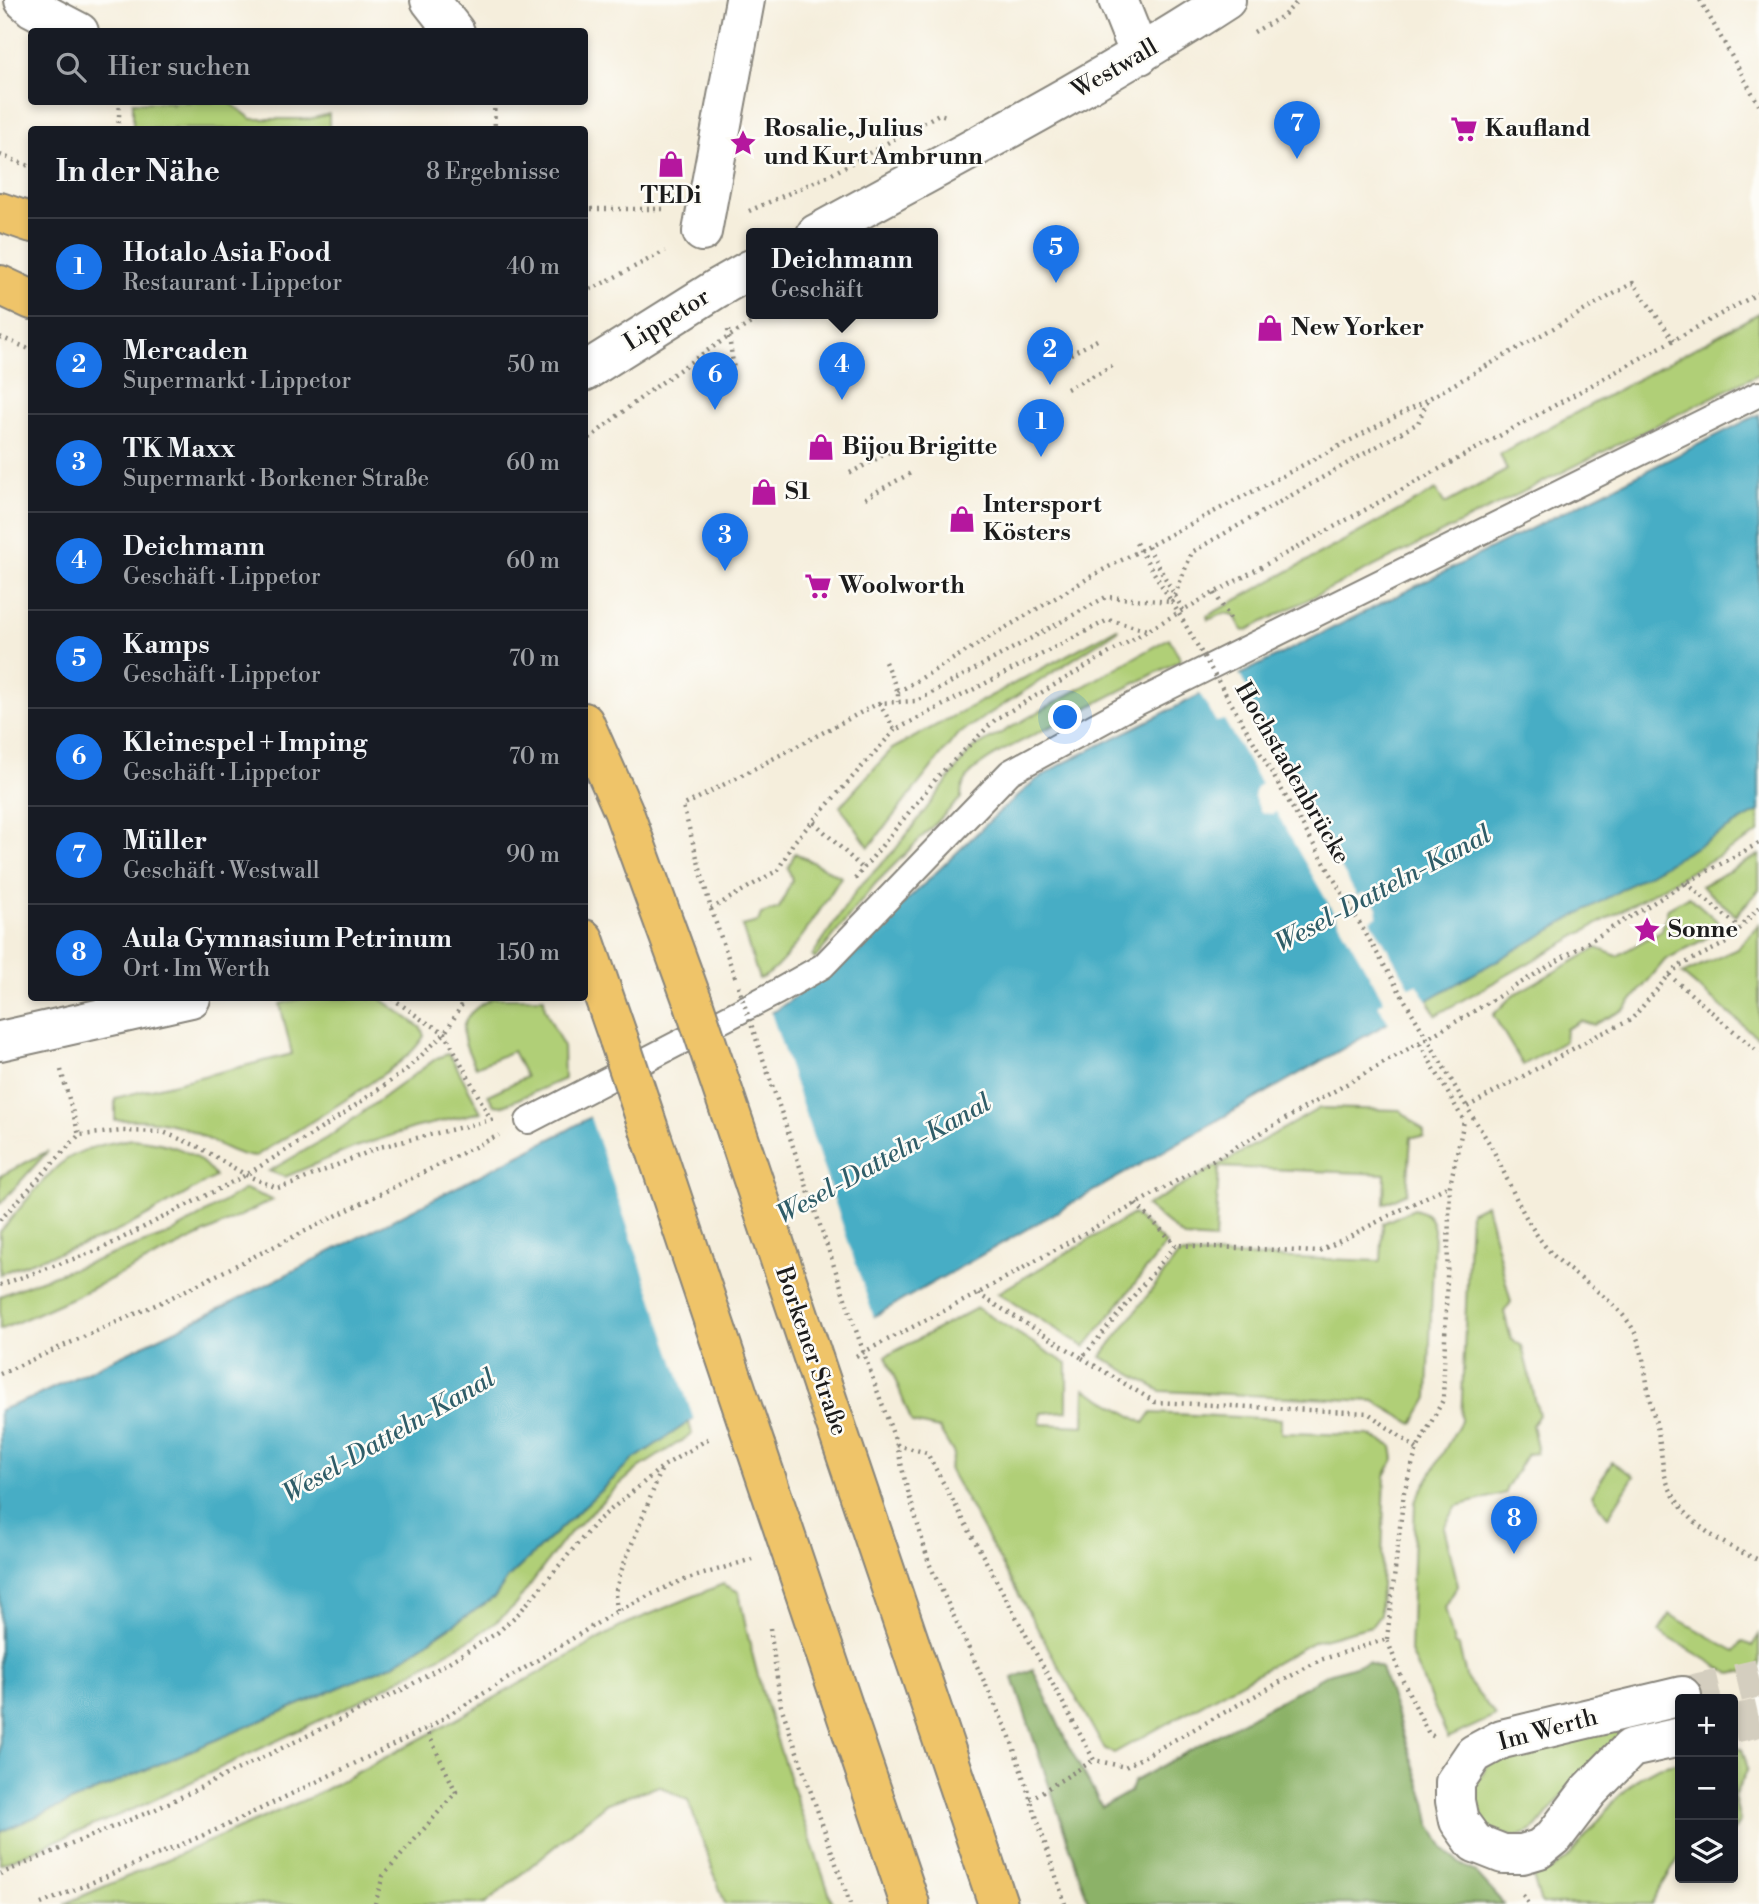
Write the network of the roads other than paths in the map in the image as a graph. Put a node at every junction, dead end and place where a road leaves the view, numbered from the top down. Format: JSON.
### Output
{"nodes":[{"id":1,"x":24,"y":0,"type":"edge"},
{"id":2,"x":430,"y":0,"type":"edge"},
{"id":3,"x":744,"y":0,"type":"edge"},
{"id":4,"x":1118,"y":0,"type":"edge"},
{"id":5,"x":1226,"y":0,"type":"edge"},
{"id":6,"x":71,"y":28,"type":"edge"},
{"id":7,"x":453,"y":28,"type":"edge"},
{"id":8,"x":1140,"y":55,"type":"junction"},
{"id":9,"x":0,"y":212,"type":"edge"},
{"id":10,"x":28,"y":222,"type":"edge"},
{"id":11,"x":827,"y":228,"type":"edge"},
{"id":12,"x":702,"y":232,"type":"road end"},
{"id":13,"x":746,"y":273,"type":"edge"},
{"id":14,"x":0,"y":285,"type":"edge"},
{"id":15,"x":28,"y":298,"type":"edge"},
{"id":16,"x":588,"y":369,"type":"edge"},
{"id":17,"x":1759,"y":394,"type":"edge"},
{"id":18,"x":588,"y":731,"type":"edge"},
{"id":19,"x":588,"y":951,"type":"edge"},
{"id":20,"x":178,"y":1001,"type":"edge"},
{"id":21,"x":0,"y":1041,"type":"edge"},
{"id":22,"x":527,"y":1121,"type":"road end"},
{"id":23,"x":1675,"y":1698,"type":"edge"},
{"id":24,"x":1675,"y":1738,"type":"edge"},
{"id":25,"x":910,"y":1904,"type":"edge"},
{"id":26,"x":998,"y":1904,"type":"edge"}],
"edges":[{"from":1,"to":6,"type":"street"},
{"from":2,"to":7,"type":"street"},
{"from":3,"to":12,"type":"street"},
{"from":4,"to":8,"type":"street"},
{"from":5,"to":8,"type":"street","name":"Westwall"},
{"from":8,"to":11,"type":"street","name":"Westwall"},
{"from":9,"to":10,"type":"main road"},
{"from":13,"to":16,"type":"street","name":"Lippetor"},
{"from":14,"to":15,"type":"main road"},
{"from":17,"to":22,"type":"lane"},
{"from":18,"to":26,"type":"main road","name":"Borkener Straße","bridge":true},
{"from":19,"to":25,"type":"main road","bridge":true},
{"from":20,"to":21,"type":"street"},
{"from":23,"to":24,"type":"street","name":"Im Werth"}]}
